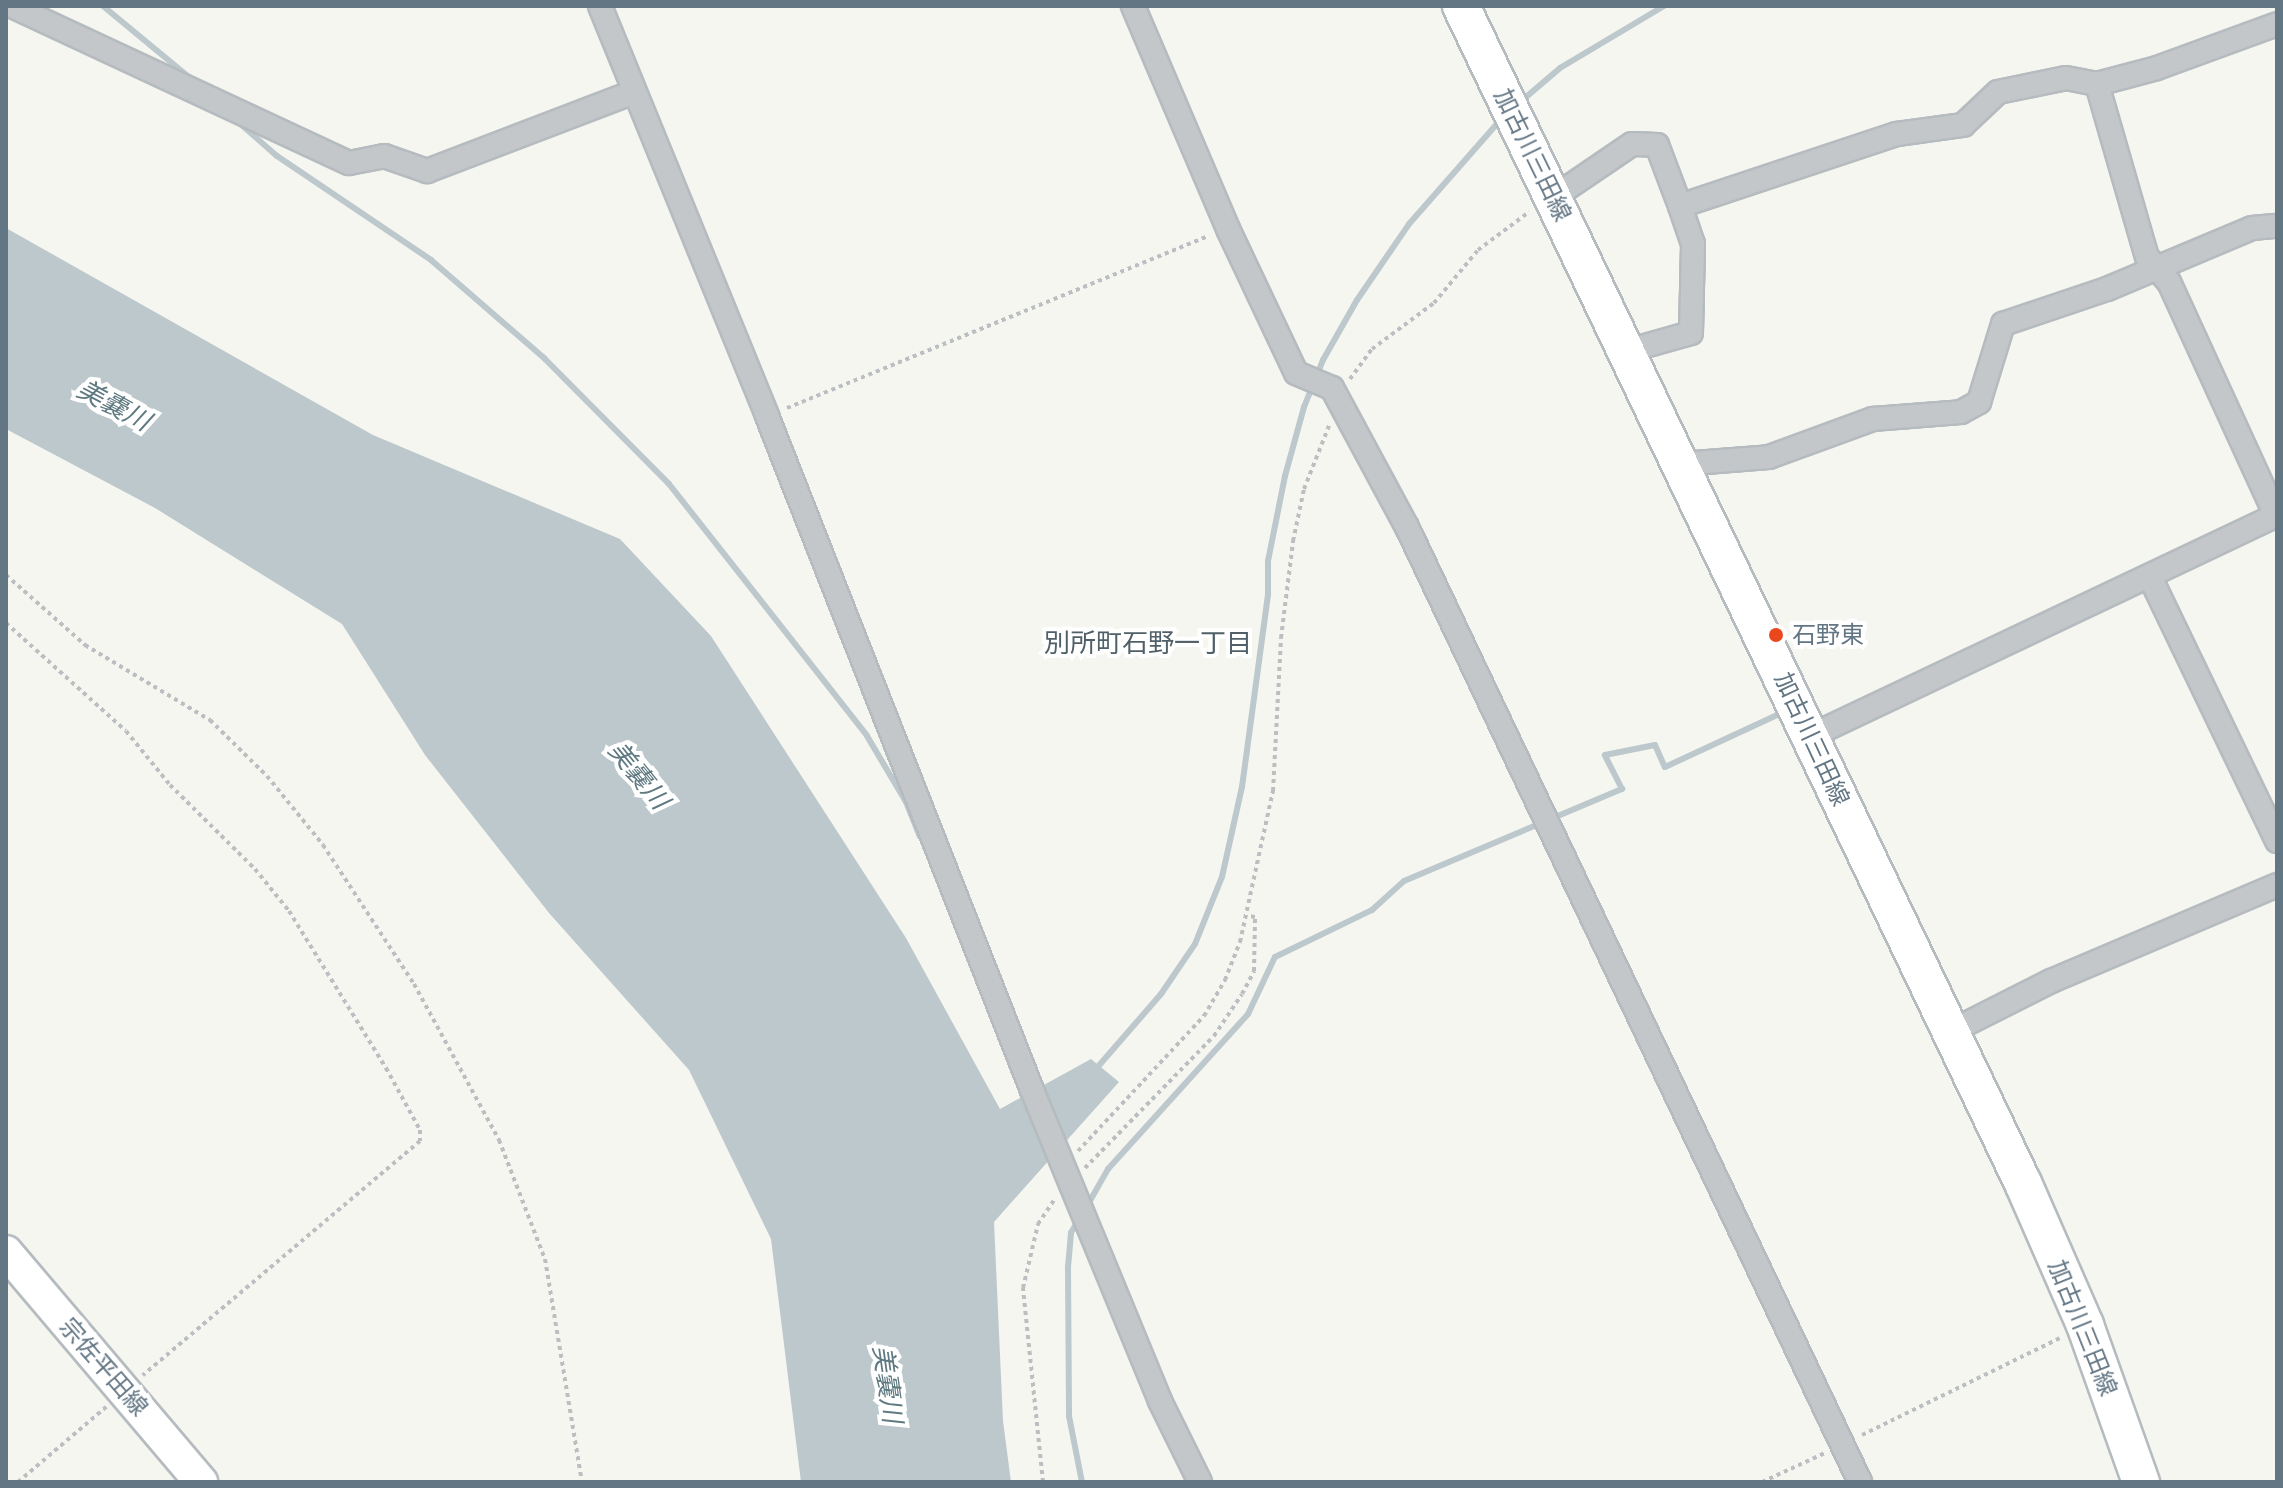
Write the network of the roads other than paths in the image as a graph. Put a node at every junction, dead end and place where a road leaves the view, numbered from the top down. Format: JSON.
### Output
{"nodes":[{"id":1,"x":12,"y":6,"type":"edge"},
{"id":2,"x":600,"y":6,"type":"edge"},
{"id":3,"x":1133,"y":6,"type":"edge"},
{"id":4,"x":1461,"y":6,"type":"edge"},
{"id":5,"x":2277,"y":24,"type":"edge"},
{"id":6,"x":2097,"y":84,"type":"junction"},
{"id":7,"x":634,"y":92,"type":"junction"},
{"id":8,"x":1554,"y":197,"type":"junction"},
{"id":9,"x":1680,"y":206,"type":"junction"},
{"id":10,"x":2277,"y":226,"type":"edge"},
{"id":11,"x":2158,"y":268,"type":"junction"},
{"id":12,"x":1627,"y":351,"type":"junction"},
{"id":13,"x":1681,"y":464,"type":"junction"},
{"id":14,"x":2277,"y":516,"type":"edge"},
{"id":15,"x":2150,"y":577,"type":"junction"},
{"id":16,"x":1811,"y":736,"type":"junction"},
{"id":17,"x":2277,"y":841,"type":"edge"},
{"id":18,"x":2277,"y":885,"type":"edge"},
{"id":19,"x":1950,"y":1032,"type":"junction"},
{"id":20,"x":6,"y":1252,"type":"edge"},
{"id":21,"x":201,"y":1482,"type":"edge"},
{"id":22,"x":1200,"y":1482,"type":"edge"},
{"id":23,"x":1860,"y":1482,"type":"edge"},
{"id":24,"x":2141,"y":1482,"type":"edge"}],
"edges":[{"from":1,"to":7,"type":"street"},
{"from":2,"to":7,"type":"street"},
{"from":3,"to":23,"type":"street"},
{"from":4,"to":8,"type":"main road","name":"加古川三田線"},
{"from":5,"to":6,"type":"street"},
{"from":6,"to":9,"type":"street"},
{"from":6,"to":11,"type":"street"},
{"from":7,"to":22,"type":"street"},
{"from":8,"to":9,"type":"street"},
{"from":8,"to":12,"type":"main road","name":"加古川三田線"},
{"from":9,"to":12,"type":"street"},
{"from":10,"to":11,"type":"street"},
{"from":11,"to":13,"type":"street"},
{"from":11,"to":14,"type":"street"},
{"from":12,"to":13,"type":"main road","name":"加古川三田線"},
{"from":13,"to":16,"type":"main road","name":"加古川三田線"},
{"from":14,"to":15,"type":"street"},
{"from":15,"to":16,"type":"street"},
{"from":15,"to":17,"type":"street"},
{"from":16,"to":19,"type":"main road","name":"加古川三田線"},
{"from":18,"to":19,"type":"street"},
{"from":19,"to":24,"type":"main road","name":"加古川三田線"},
{"from":20,"to":21,"type":"main road","name":"宗佐平田線"}]}
